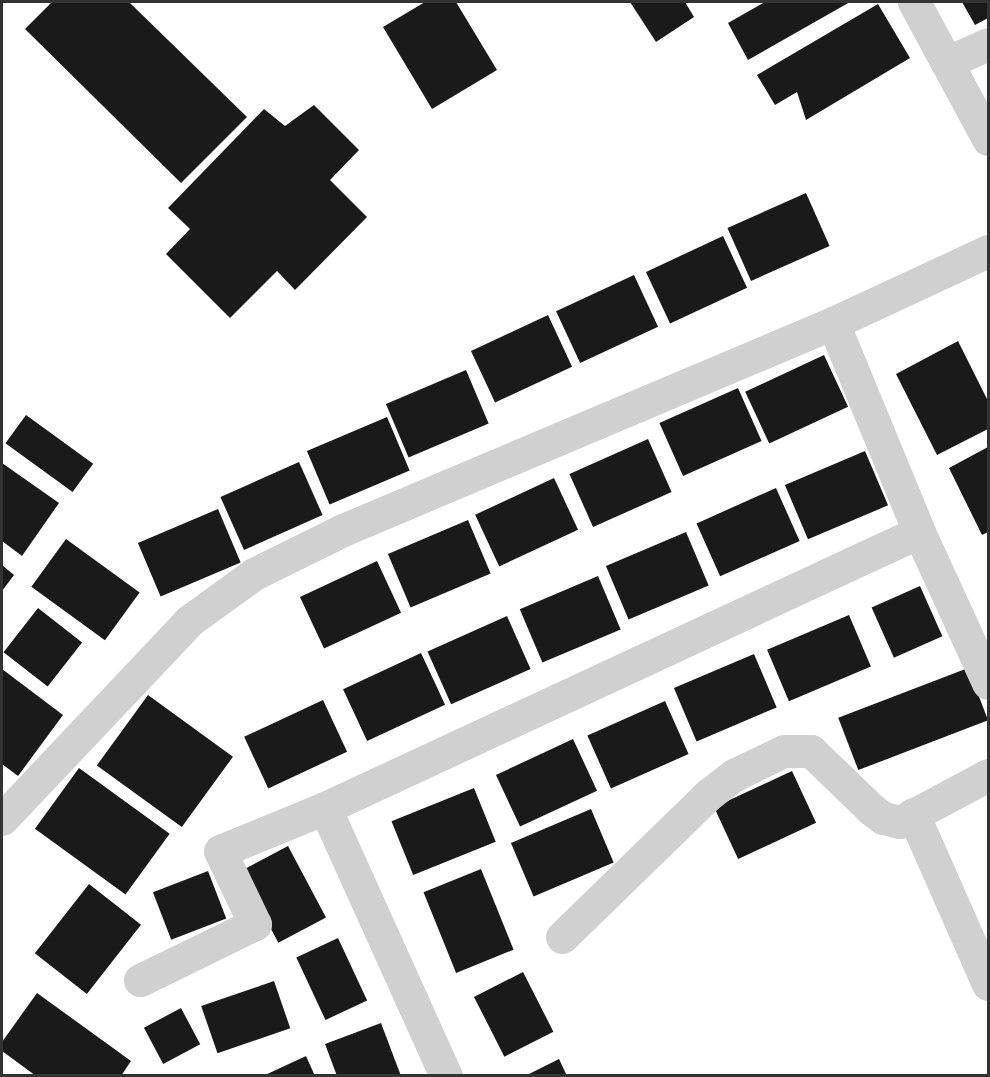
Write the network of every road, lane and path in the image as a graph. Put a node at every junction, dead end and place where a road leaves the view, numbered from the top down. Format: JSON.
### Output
{"nodes":[{"id":1,"x":914,"y":2,"type":"edge"},
{"id":2,"x":988,"y":44,"type":"edge"},
{"id":3,"x":948,"y":62,"type":"junction"},
{"id":4,"x":988,"y":139,"type":"edge"},
{"id":5,"x":988,"y":251,"type":"edge"},
{"id":6,"x":834,"y":323,"type":"junction"},
{"id":7,"x":919,"y":532,"type":"junction"},
{"id":8,"x":988,"y":683,"type":"edge"},
{"id":9,"x":988,"y":774,"type":"edge"},
{"id":10,"x":8,"y":802,"type":"edge"},
{"id":11,"x":325,"y":808,"type":"junction"},
{"id":12,"x":913,"y":814,"type":"junction"},
{"id":13,"x":562,"y":937,"type":"dead end"},
{"id":14,"x":140,"y":980,"type":"dead end"},
{"id":15,"x":988,"y":984,"type":"edge"},
{"id":16,"x":446,"y":1076,"type":"edge"}],
"edges":[{"from":1,"to":3,"type":"street"},
{"from":2,"to":3,"type":"street"},
{"from":3,"to":4,"type":"street"},
{"from":5,"to":6,"type":"street"},
{"from":6,"to":7,"type":"street"},
{"from":6,"to":10,"type":"street"},
{"from":7,"to":8,"type":"street"},
{"from":7,"to":11,"type":"street"},
{"from":9,"to":12,"type":"street"},
{"from":11,"to":14,"type":"street"},
{"from":11,"to":16,"type":"street"},
{"from":12,"to":13,"type":"street"},
{"from":12,"to":15,"type":"street"}]}
